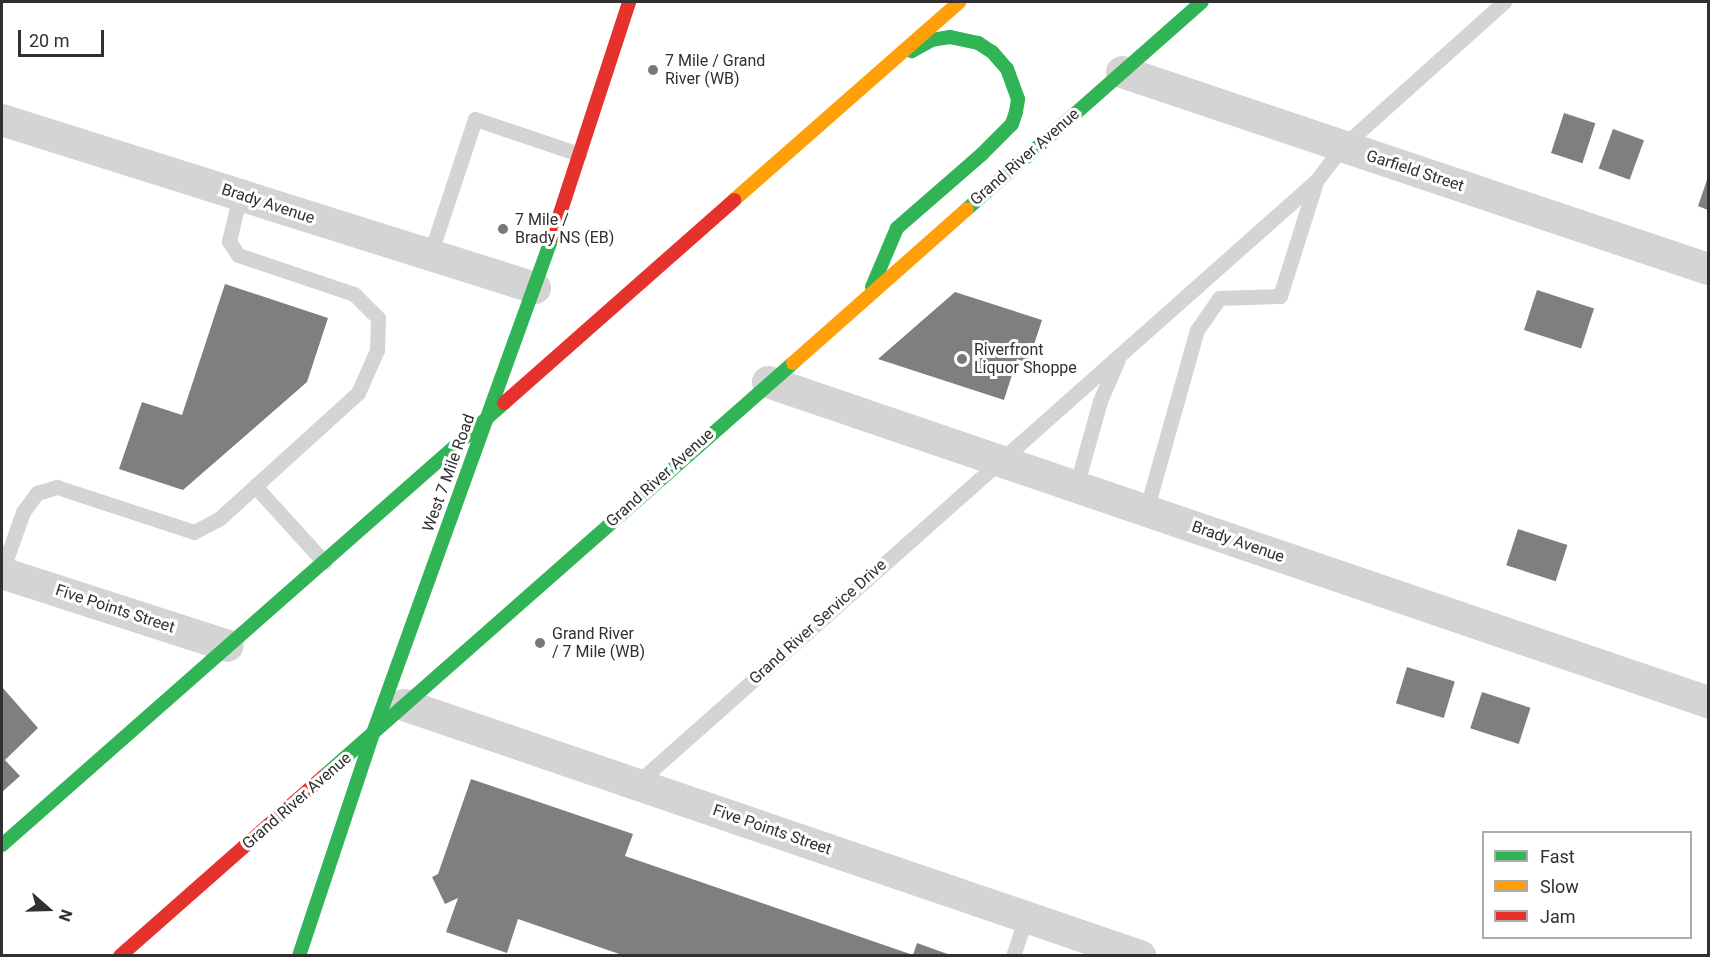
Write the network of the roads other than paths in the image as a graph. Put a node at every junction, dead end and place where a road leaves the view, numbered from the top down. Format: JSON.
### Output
{"nodes":[{"id":1,"x":629,"y":2,"type":"edge"},
{"id":2,"x":959,"y":2,"type":"edge"},
{"id":3,"x":1202,"y":2,"type":"edge"},
{"id":4,"x":1504,"y":2,"type":"edge"},
{"id":5,"x":888,"y":64,"type":"junction"},
{"id":6,"x":1122,"y":72,"type":"junction"},
{"id":7,"x":2,"y":120,"type":"edge"},
{"id":8,"x":1342,"y":146,"type":"junction"},
{"id":9,"x":579,"y":154,"type":"junction"},
{"id":10,"x":1316,"y":181,"type":"junction"},
{"id":11,"x":240,"y":195,"type":"junction"},
{"id":12,"x":430,"y":255,"type":"junction"},
{"id":13,"x":1708,"y":269,"type":"edge"},
{"id":14,"x":535,"y":288,"type":"junction"},
{"id":15,"x":869,"y":294,"type":"junction"},
{"id":16,"x":1119,"y":355,"type":"junction"},
{"id":17,"x":768,"y":382,"type":"junction"},
{"id":18,"x":486,"y":420,"type":"junction"},
{"id":19,"x":1000,"y":461,"type":"junction"},
{"id":20,"x":255,"y":486,"type":"junction"},
{"id":21,"x":1076,"y":487,"type":"junction"},
{"id":22,"x":1146,"y":511,"type":"junction"},
{"id":23,"x":324,"y":562,"type":"junction"},
{"id":24,"x":2,"y":572,"type":"edge"},
{"id":25,"x":228,"y":646,"type":"junction"},
{"id":26,"x":1708,"y":702,"type":"edge"},
{"id":27,"x":404,"y":705,"type":"junction"},
{"id":28,"x":372,"y":736,"type":"junction"},
{"id":29,"x":636,"y":784,"type":"junction"},
{"id":30,"x":2,"y":845,"type":"edge"},
{"id":31,"x":1026,"y":917,"type":"junction"},
{"id":32,"x":120,"y":956,"type":"edge"},
{"id":33,"x":299,"y":956,"type":"edge"},
{"id":34,"x":1013,"y":956,"type":"edge"},
{"id":35,"x":1140,"y":956,"type":"edge"}],
"edges":[{"from":1,"to":9,"type":"main road","name":"West 7 Mile Road"},
{"from":2,"to":5,"type":"main road"},
{"from":3,"to":6,"type":"main road","name":"Grand River Avenue"},
{"from":4,"to":8,"type":"lane"},
{"from":5,"to":15,"type":"main road"},
{"from":5,"to":18,"type":"main road"},
{"from":6,"to":8,"type":"street","name":"Garfield Street"},
{"from":6,"to":15,"type":"main road","name":"Grand River Avenue"},
{"from":7,"to":11,"type":"street","name":"Brady Avenue"},
{"from":8,"to":10,"type":"lane"},
{"from":8,"to":13,"type":"street","name":"Garfield Street"},
{"from":9,"to":12,"type":"lane"},
{"from":9,"to":14,"type":"main road","name":"West 7 Mile Road"},
{"from":10,"to":16,"type":"lane"},
{"from":10,"to":22,"type":"lane"},
{"from":11,"to":12,"type":"street","name":"Brady Avenue"},
{"from":11,"to":20,"type":"lane"},
{"from":12,"to":14,"type":"street","name":"Brady Avenue"},
{"from":14,"to":18,"type":"main road","name":"West 7 Mile Road"},
{"from":15,"to":17,"type":"main road","name":"Grand River Avenue"},
{"from":16,"to":19,"type":"lane"},
{"from":16,"to":21,"type":"lane"},
{"from":17,"to":19,"type":"street","name":"Brady Avenue"},
{"from":17,"to":27,"type":"main road","name":"Grand River Avenue"},
{"from":18,"to":23,"type":"main road"},
{"from":18,"to":28,"type":"main road","name":"West 7 Mile Road"},
{"from":19,"to":21,"type":"street","name":"Brady Avenue"},
{"from":19,"to":29,"type":"lane","name":"Grand River Service Drive"},
{"from":20,"to":23,"type":"lane"},
{"from":20,"to":24,"type":"lane"},
{"from":21,"to":22,"type":"street","name":"Brady Avenue"},
{"from":22,"to":26,"type":"street","name":"Brady Avenue"},
{"from":23,"to":25,"type":"main road"},
{"from":24,"to":25,"type":"street","name":"Five Points Street"},
{"from":25,"to":30,"type":"main road"},
{"from":27,"to":28,"type":"main road","name":"Grand River Avenue"},
{"from":27,"to":29,"type":"street","name":"Five Points Street"},
{"from":28,"to":32,"type":"main road","name":"Grand River Avenue"},
{"from":28,"to":33,"type":"main road","name":"West 7 Mile Road"},
{"from":29,"to":31,"type":"street","name":"Five Points Street"},
{"from":31,"to":34,"type":"lane"},
{"from":31,"to":35,"type":"street","name":"Five Points Street"}]}
